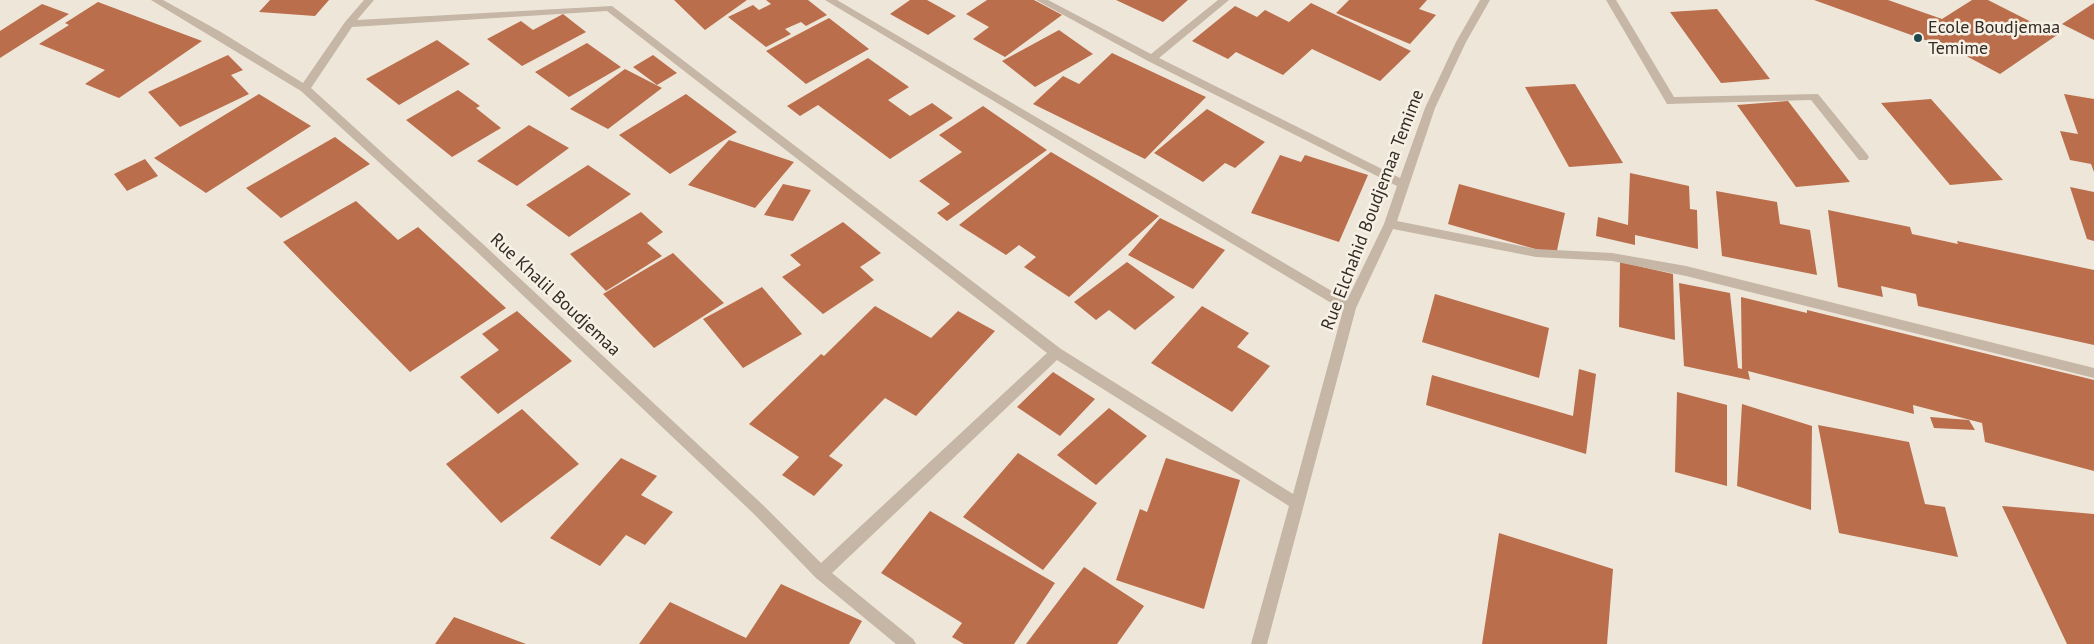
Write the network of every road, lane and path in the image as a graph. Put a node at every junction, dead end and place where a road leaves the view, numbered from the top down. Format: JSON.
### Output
{"nodes":[{"id":1,"x":156,"y":0,"type":"edge"},
{"id":2,"x":369,"y":0,"type":"edge"},
{"id":3,"x":830,"y":0,"type":"edge"},
{"id":4,"x":1041,"y":0,"type":"edge"},
{"id":5,"x":1224,"y":0,"type":"edge"},
{"id":6,"x":1485,"y":0,"type":"edge"},
{"id":7,"x":1611,"y":0,"type":"edge"},
{"id":8,"x":349,"y":24,"type":"junction"},
{"id":9,"x":1152,"y":59,"type":"junction"},
{"id":10,"x":306,"y":89,"type":"junction"},
{"id":11,"x":1863,"y":157,"type":"dead end"},
{"id":12,"x":1403,"y":184,"type":"junction"},
{"id":13,"x":1390,"y":224,"type":"junction"},
{"id":14,"x":1350,"y":308,"type":"junction"},
{"id":15,"x":1056,"y":353,"type":"junction"},
{"id":16,"x":2094,"y":372,"type":"edge"},
{"id":17,"x":1296,"y":503,"type":"junction"},
{"id":18,"x":821,"y":573,"type":"junction"},
{"id":19,"x":908,"y":644,"type":"edge"},
{"id":20,"x":1259,"y":644,"type":"edge"}],
"edges":[{"from":1,"to":10,"type":"street","name":"Rue Khalil Boudjemaa"},
{"from":2,"to":8,"type":"street"},
{"from":3,"to":14,"type":"street"},
{"from":4,"to":9,"type":"street"},
{"from":5,"to":9,"type":"street"},
{"from":6,"to":12,"type":"street","name":"Rue Elchahid Boudjemaa Temime"},
{"from":7,"to":11,"type":"street"},
{"from":8,"to":10,"type":"street"},
{"from":8,"to":15,"type":"street"},
{"from":9,"to":12,"type":"street"},
{"from":10,"to":18,"type":"street","name":"Rue Khalil Boudjemaa"},
{"from":12,"to":13,"type":"street","name":"Rue Elchahid Boudjemaa Temime"},
{"from":13,"to":14,"type":"street","name":"Rue Elchahid Boudjemaa Temime"},
{"from":13,"to":16,"type":"street"},
{"from":14,"to":17,"type":"street","name":"Rue Elchahid Boudjemaa Temime"},
{"from":15,"to":17,"type":"street"},
{"from":15,"to":18,"type":"street"},
{"from":17,"to":20,"type":"street","name":"Rue Elchahid Boudjemaa Temime"},
{"from":18,"to":19,"type":"street","name":"Rue Khalil Boudjemaa"}]}
